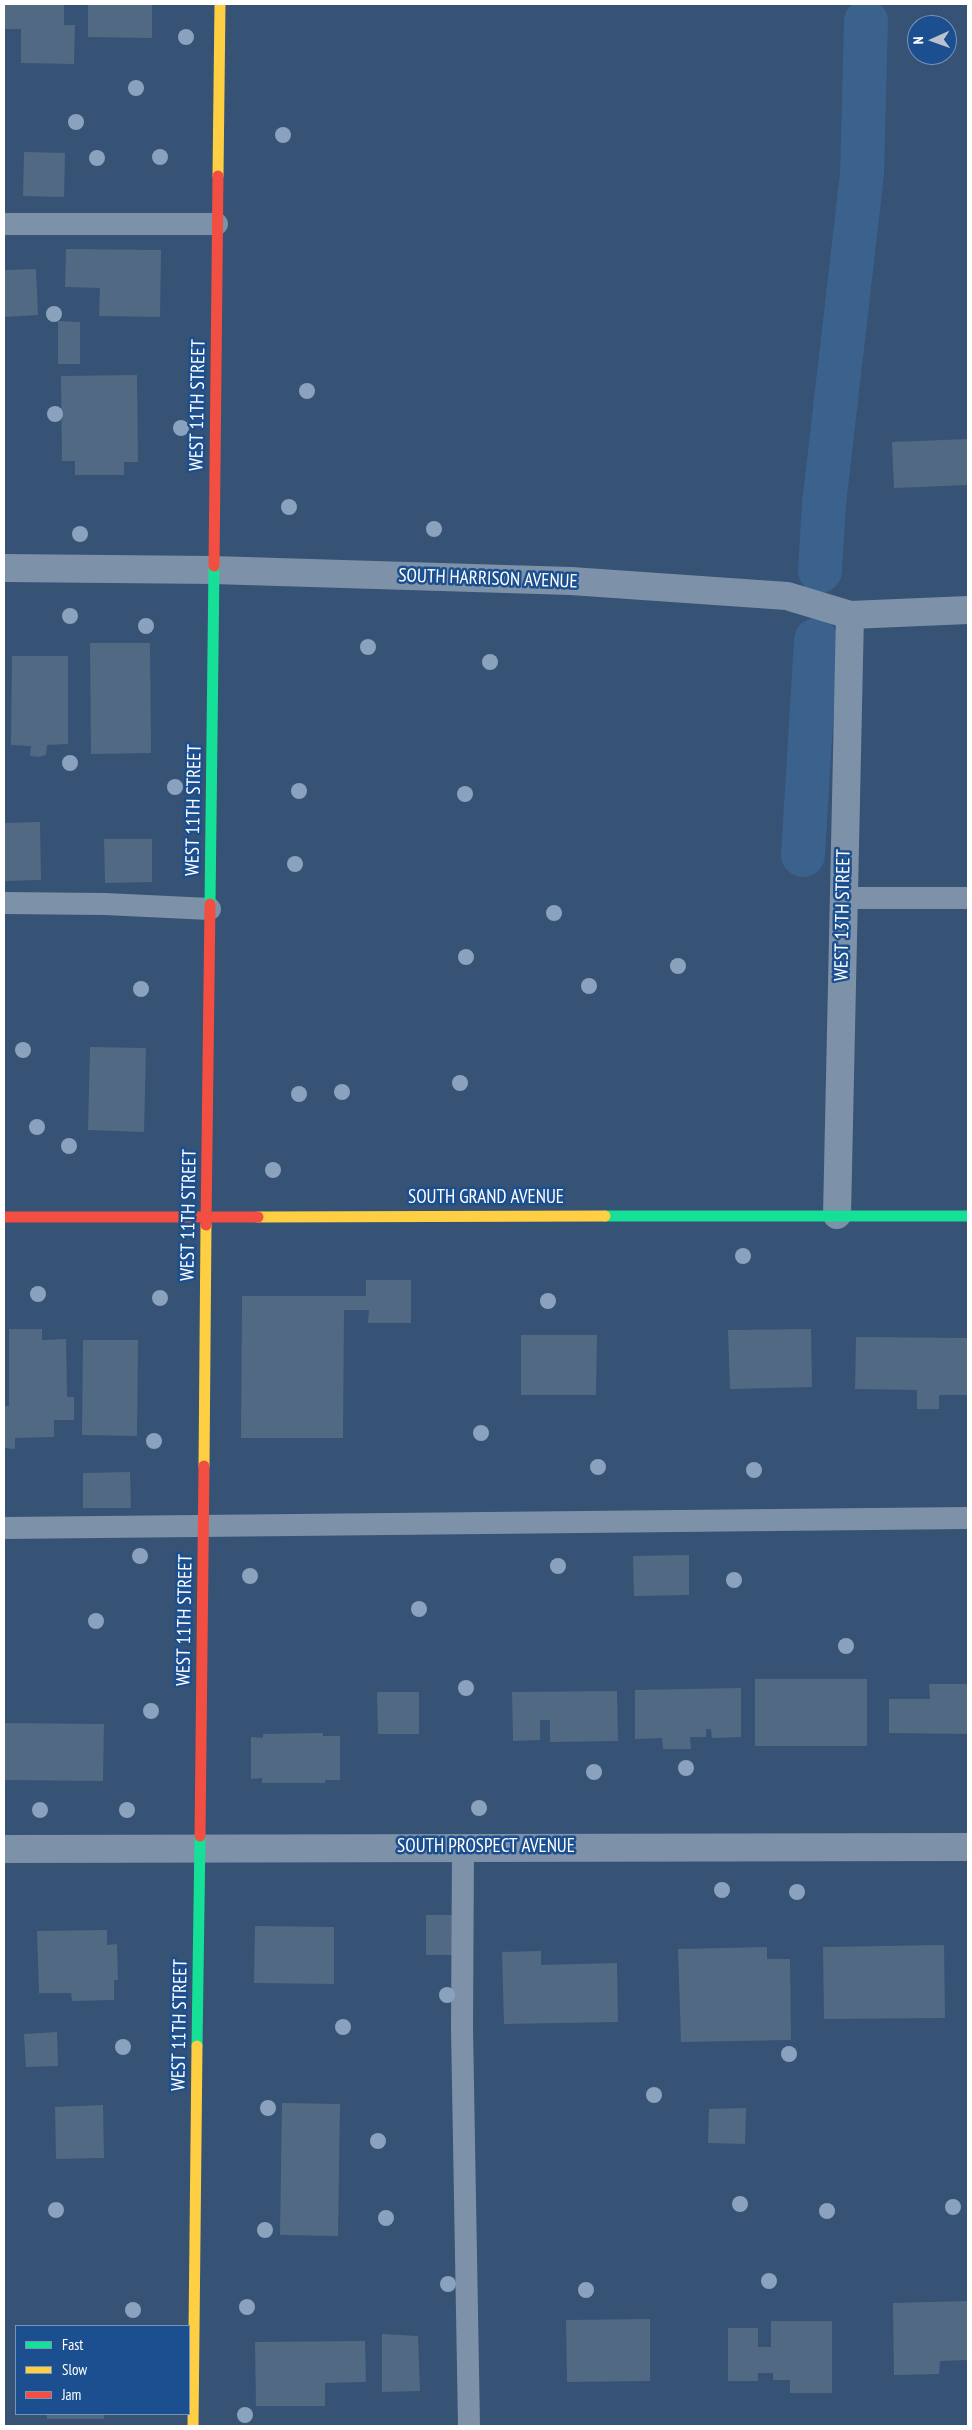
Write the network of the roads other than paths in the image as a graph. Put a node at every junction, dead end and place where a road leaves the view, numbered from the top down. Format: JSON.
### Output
{"nodes":[{"id":1,"x":220,"y":4,"type":"edge"},
{"id":2,"x":4,"y":224,"type":"edge"},
{"id":3,"x":217,"y":224,"type":"junction"},
{"id":4,"x":4,"y":568,"type":"edge"},
{"id":5,"x":213,"y":570,"type":"junction"},
{"id":6,"x":968,"y":610,"type":"edge"},
{"id":7,"x":850,"y":615,"type":"junction"},
{"id":8,"x":843,"y":898,"type":"junction"},
{"id":9,"x":968,"y":898,"type":"edge"},
{"id":10,"x":4,"y":903,"type":"edge"},
{"id":11,"x":210,"y":909,"type":"junction"},
{"id":12,"x":207,"y":1215,"type":"junction"},
{"id":13,"x":837,"y":1215,"type":"junction"},
{"id":14,"x":968,"y":1216,"type":"edge"},
{"id":15,"x":4,"y":1217,"type":"edge"},
{"id":16,"x":968,"y":1518,"type":"edge"},
{"id":17,"x":203,"y":1526,"type":"junction"},
{"id":18,"x":4,"y":1528,"type":"edge"},
{"id":19,"x":200,"y":1847,"type":"junction"},
{"id":20,"x":463,"y":1847,"type":"junction"},
{"id":21,"x":968,"y":1847,"type":"edge"},
{"id":22,"x":4,"y":1849,"type":"edge"},
{"id":23,"x":193,"y":2426,"type":"edge"},
{"id":24,"x":469,"y":2426,"type":"edge"}],
"edges":[{"from":1,"to":3,"type":"street","name":"WEST 11TH STREET"},
{"from":2,"to":3,"type":"lane"},
{"from":3,"to":5,"type":"street","name":"WEST 11TH STREET"},
{"from":4,"to":5,"type":"street","name":"SOUTH HARRISON AVENUE"},
{"from":5,"to":7,"type":"street","name":"SOUTH HARRISON AVENUE"},
{"from":5,"to":11,"type":"street","name":"WEST 11TH STREET"},
{"from":6,"to":7,"type":"street","name":"SOUTH HARRISON AVENUE"},
{"from":7,"to":8,"type":"street","name":"WEST 13TH STREET"},
{"from":8,"to":9,"type":"lane"},
{"from":8,"to":13,"type":"street","name":"WEST 13TH STREET"},
{"from":10,"to":11,"type":"lane"},
{"from":11,"to":12,"type":"street","name":"WEST 11TH STREET"},
{"from":12,"to":13,"type":"street","name":"SOUTH GRAND AVENUE"},
{"from":12,"to":15,"type":"street","name":"SOUTH GRAND AVENUE"},
{"from":12,"to":17,"type":"street","name":"WEST 11TH STREET"},
{"from":13,"to":14,"type":"street","name":"SOUTH GRAND AVENUE"},
{"from":16,"to":17,"type":"lane"},
{"from":17,"to":18,"type":"lane"},
{"from":17,"to":19,"type":"street","name":"WEST 11TH STREET"},
{"from":19,"to":20,"type":"street","name":"SOUTH PROSPECT AVENUE"},
{"from":19,"to":22,"type":"street","name":"SOUTH PROSPECT AVENUE"},
{"from":19,"to":23,"type":"street","name":"WEST 11TH STREET"},
{"from":20,"to":21,"type":"street","name":"SOUTH PROSPECT AVENUE"},
{"from":20,"to":24,"type":"lane"}]}
